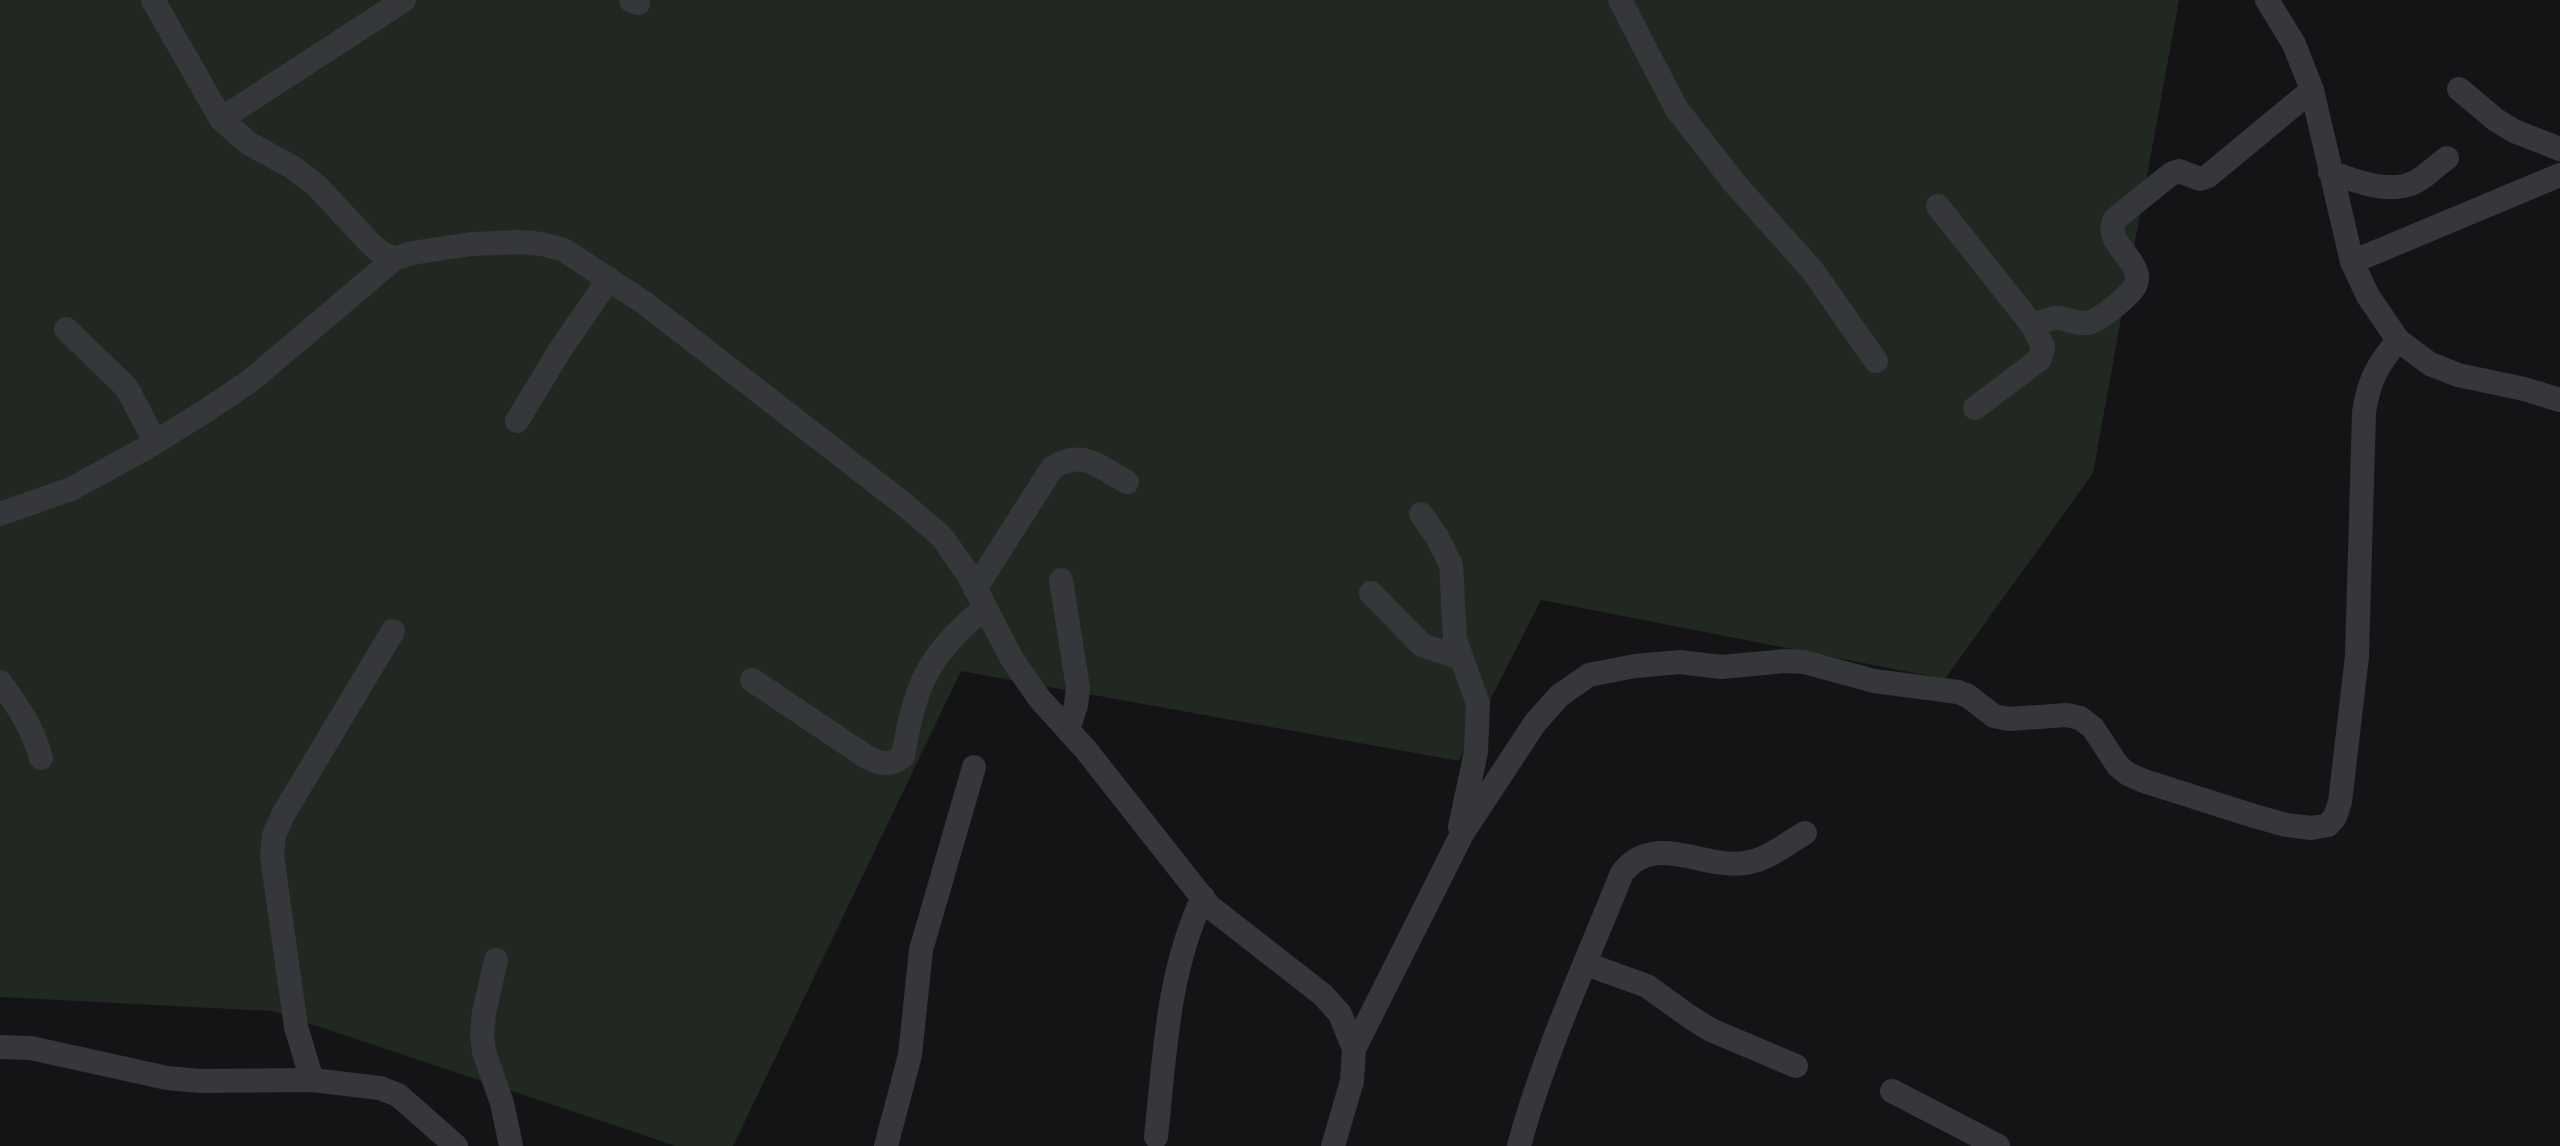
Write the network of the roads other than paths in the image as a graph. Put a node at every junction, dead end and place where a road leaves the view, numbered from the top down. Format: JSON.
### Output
{"nodes":[{"id":1,"x":153,"y":0,"type":"edge"},
{"id":2,"x":404,"y":0,"type":"edge"},
{"id":3,"x":1620,"y":0,"type":"edge"},
{"id":4,"x":2266,"y":0,"type":"edge"},
{"id":5,"x":2459,"y":89,"type":"dead end"},
{"id":6,"x":2312,"y":90,"type":"junction"},
{"id":7,"x":222,"y":119,"type":"junction"},
{"id":8,"x":2560,"y":149,"type":"edge"},
{"id":9,"x":2447,"y":158,"type":"dead end"},
{"id":10,"x":2330,"y":172,"type":"junction"},
{"id":11,"x":2560,"y":175,"type":"edge"},
{"id":12,"x":1938,"y":206,"type":"dead end"},
{"id":13,"x":394,"y":259,"type":"junction"},
{"id":14,"x":2352,"y":262,"type":"junction"},
{"id":15,"x":609,"y":279,"type":"junction"},
{"id":16,"x":2033,"y":326,"type":"junction"},
{"id":17,"x":66,"y":329,"type":"dead end"},
{"id":18,"x":2398,"y":340,"type":"junction"},
{"id":19,"x":1876,"y":361,"type":"dead end"},
{"id":20,"x":2560,"y":400,"type":"edge"},
{"id":21,"x":1976,"y":408,"type":"dead end"},
{"id":22,"x":517,"y":421,"type":"dead end"},
{"id":23,"x":155,"y":442,"type":"junction"},
{"id":24,"x":1127,"y":482,"type":"dead end"},
{"id":25,"x":0,"y":514,"type":"edge"},
{"id":26,"x":1421,"y":514,"type":"dead end"},
{"id":27,"x":1060,"y":580,"type":"dead end"},
{"id":28,"x":1371,"y":593,"type":"dead end"},
{"id":29,"x":980,"y":599,"type":"junction"},
{"id":30,"x":393,"y":631,"type":"dead end"},
{"id":31,"x":1461,"y":658,"type":"junction"},
{"id":32,"x":752,"y":680,"type":"dead end"},
{"id":33,"x":0,"y":682,"type":"edge"},
{"id":34,"x":1068,"y":730,"type":"junction"},
{"id":35,"x":40,"y":758,"type":"dead end"},
{"id":36,"x":975,"y":767,"type":"dead end"},
{"id":37,"x":1805,"y":833,"type":"dead end"},
{"id":38,"x":1457,"y":844,"type":"junction"},
{"id":39,"x":1203,"y":897,"type":"junction"},
{"id":40,"x":496,"y":960,"type":"dead end"},
{"id":41,"x":1586,"y":964,"type":"junction"},
{"id":42,"x":0,"y":1047,"type":"edge"},
{"id":43,"x":1354,"y":1050,"type":"junction"},
{"id":44,"x":1796,"y":1066,"type":"dead end"},
{"id":45,"x":312,"y":1080,"type":"junction"},
{"id":46,"x":1892,"y":1091,"type":"dead end"},
{"id":47,"x":1156,"y":1137,"type":"dead end"},
{"id":48,"x":456,"y":1146,"type":"edge"},
{"id":49,"x":511,"y":1146,"type":"edge"},
{"id":50,"x":886,"y":1146,"type":"edge"},
{"id":51,"x":1333,"y":1146,"type":"edge"},
{"id":52,"x":1519,"y":1146,"type":"edge"},
{"id":53,"x":1998,"y":1146,"type":"edge"}],
"edges":[{"from":1,"to":7,"type":"street"},
{"from":2,"to":7,"type":"street"},
{"from":3,"to":19,"type":"street"},
{"from":4,"to":6,"type":"street"},
{"from":5,"to":8,"type":"street"},
{"from":6,"to":10,"type":"street"},
{"from":6,"to":16,"type":"street"},
{"from":7,"to":13,"type":"street"},
{"from":9,"to":10,"type":"street"},
{"from":10,"to":14,"type":"street"},
{"from":11,"to":14,"type":"street"},
{"from":12,"to":16,"type":"street"},
{"from":13,"to":15,"type":"street"},
{"from":13,"to":23,"type":"street"},
{"from":14,"to":18,"type":"street"},
{"from":15,"to":22,"type":"street"},
{"from":15,"to":29,"type":"street"},
{"from":16,"to":21,"type":"street"},
{"from":17,"to":23,"type":"street"},
{"from":18,"to":20,"type":"street"},
{"from":18,"to":38,"type":"street"},
{"from":23,"to":25,"type":"street"},
{"from":24,"to":29,"type":"street"},
{"from":26,"to":31,"type":"street"},
{"from":27,"to":34,"type":"street"},
{"from":28,"to":31,"type":"street"},
{"from":29,"to":32,"type":"street"},
{"from":29,"to":34,"type":"street"},
{"from":30,"to":45,"type":"street"},
{"from":31,"to":38,"type":"street"},
{"from":33,"to":35,"type":"street"},
{"from":34,"to":39,"type":"street"},
{"from":36,"to":50,"type":"street"},
{"from":37,"to":41,"type":"street"},
{"from":38,"to":43,"type":"street"},
{"from":39,"to":43,"type":"street"},
{"from":39,"to":47,"type":"street"},
{"from":40,"to":49,"type":"street"},
{"from":41,"to":44,"type":"street"},
{"from":41,"to":52,"type":"street"},
{"from":42,"to":45,"type":"street"},
{"from":43,"to":51,"type":"street"},
{"from":45,"to":48,"type":"street"},
{"from":46,"to":53,"type":"street"}]}
